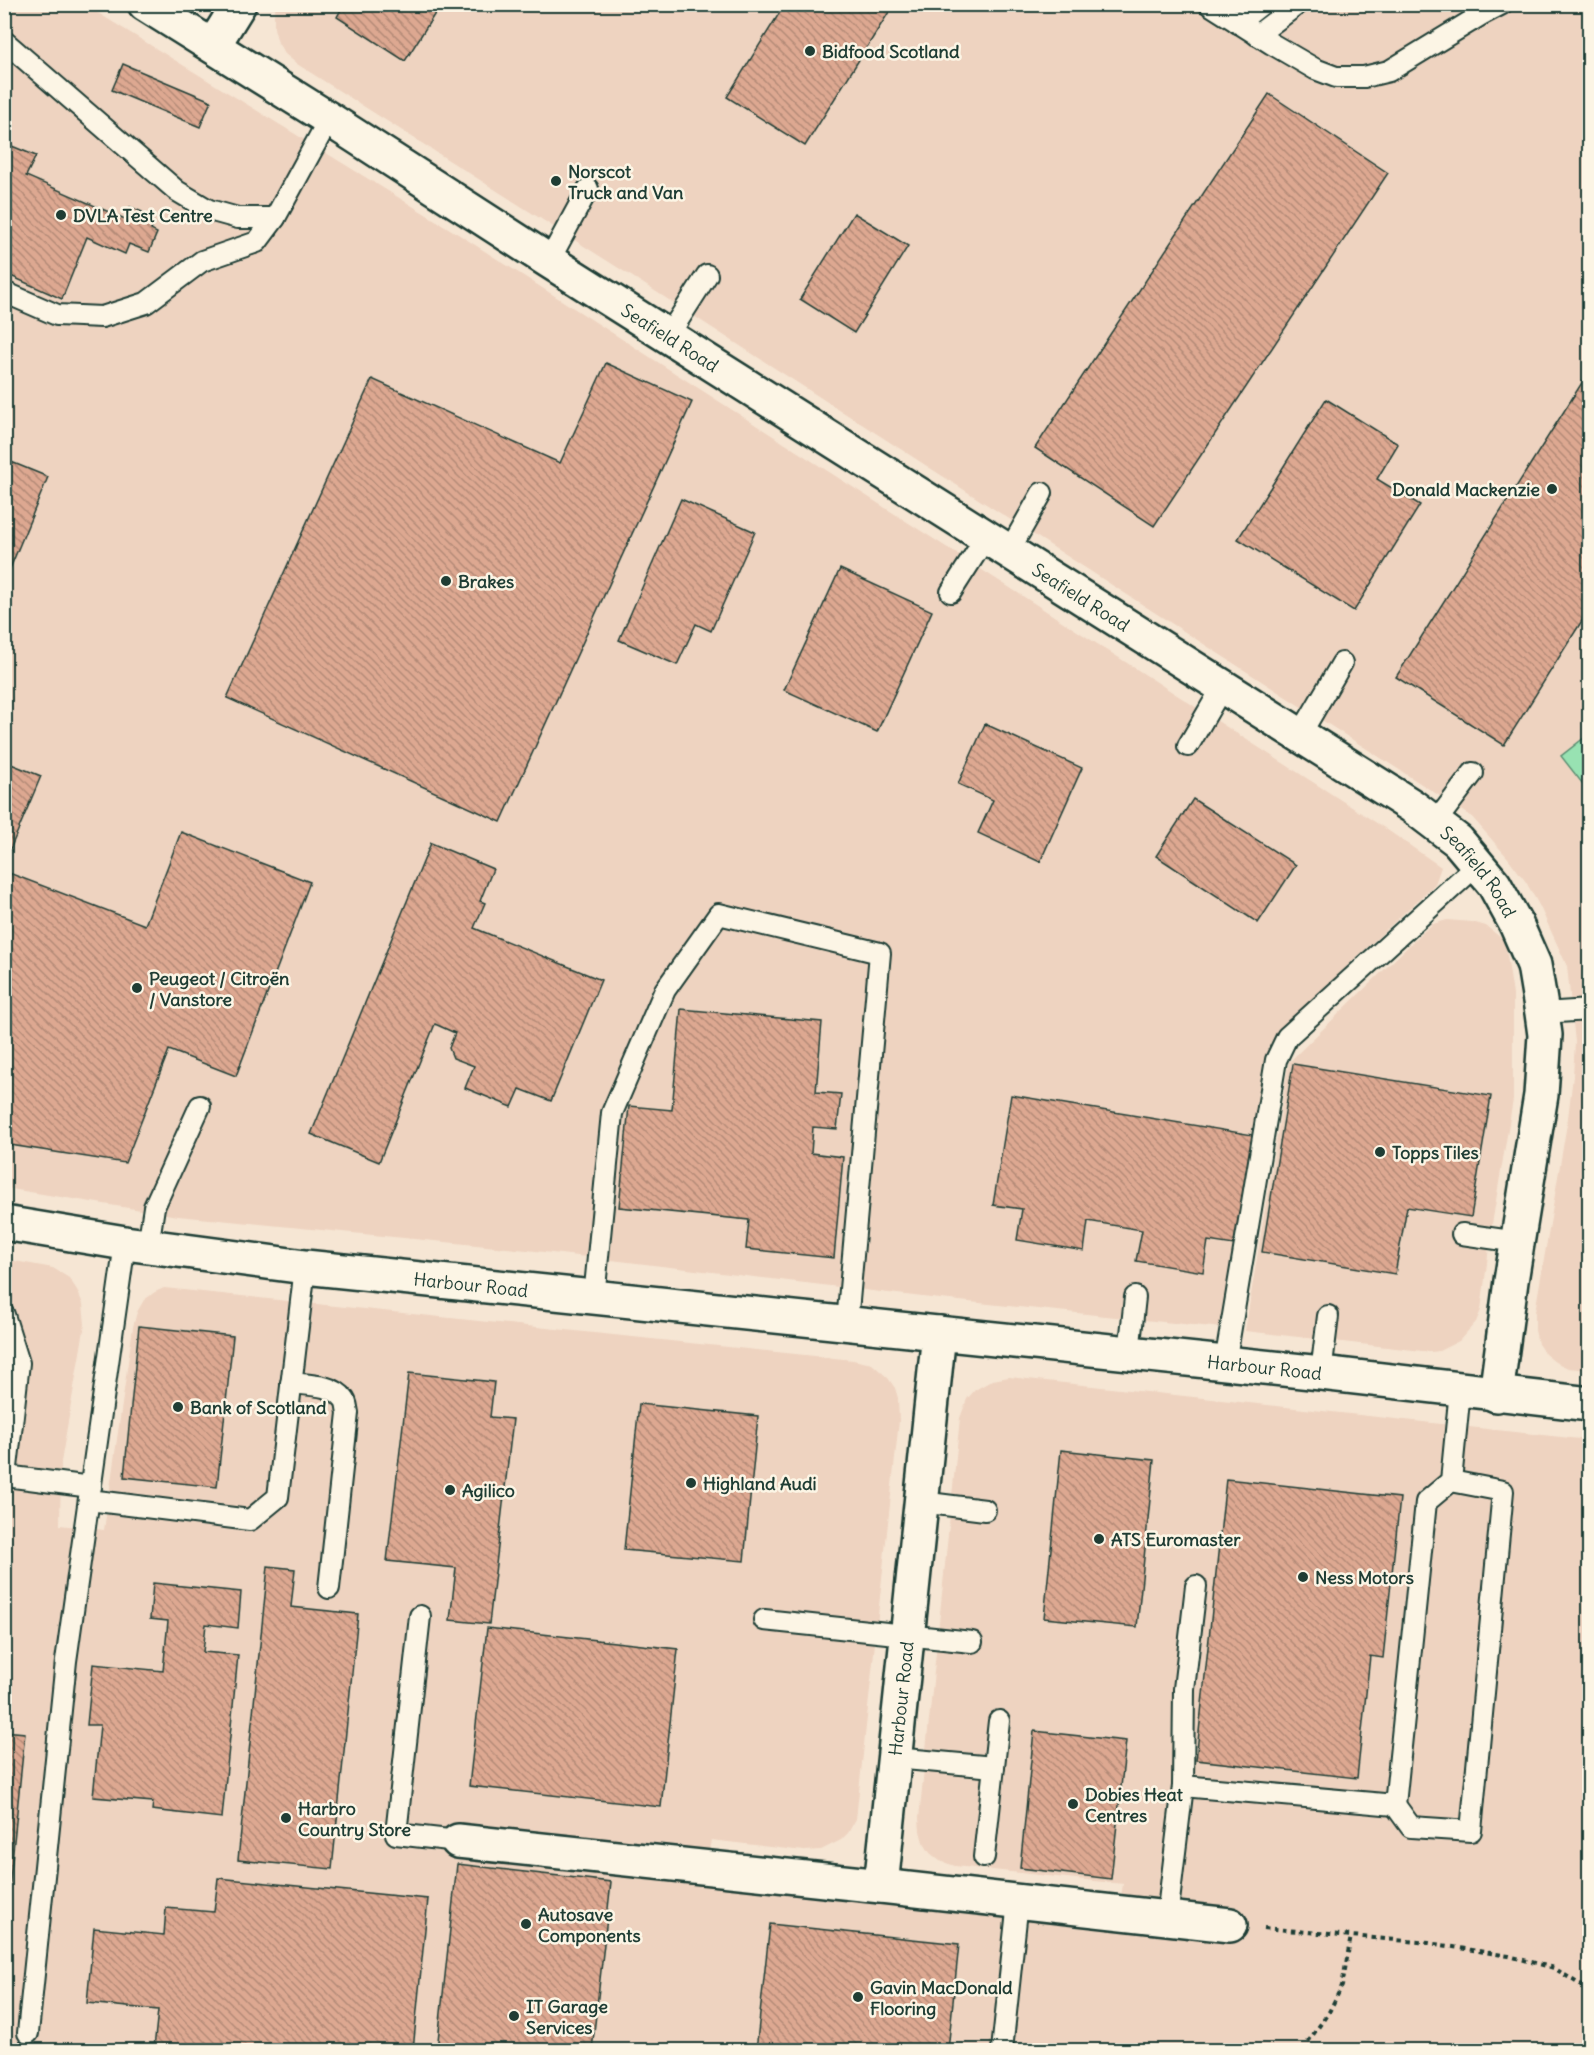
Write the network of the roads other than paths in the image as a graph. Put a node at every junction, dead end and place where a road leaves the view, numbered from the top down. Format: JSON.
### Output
{"nodes":[{"id":1,"x":145,"y":4,"type":"edge"},
{"id":2,"x":239,"y":4,"type":"edge"},
{"id":3,"x":1209,"y":4,"type":"edge"},
{"id":4,"x":1262,"y":4,"type":"edge"},
{"id":5,"x":1298,"y":4,"type":"edge"},
{"id":6,"x":1502,"y":4,"type":"edge"},
{"id":7,"x":1238,"y":23,"type":"junction"},
{"id":8,"x":1257,"y":35,"type":"junction"},
{"id":9,"x":4,"y":41,"type":"edge"},
{"id":10,"x":213,"y":46,"type":"junction"},
{"id":11,"x":329,"y":119,"type":"junction"},
{"id":12,"x":588,"y":189,"type":"dead end"},
{"id":13,"x":275,"y":218,"type":"junction"},
{"id":14,"x":549,"y":261,"type":"junction"},
{"id":15,"x":707,"y":275,"type":"dead end"},
{"id":16,"x":4,"y":292,"type":"edge"},
{"id":17,"x":668,"y":336,"type":"junction"},
{"id":18,"x":1042,"y":493,"type":"dead end"},
{"id":19,"x":998,"y":544,"type":"junction"},
{"id":20,"x":951,"y":592,"type":"dead end"},
{"id":21,"x":1342,"y":663,"type":"dead end"},
{"id":22,"x":1223,"y":686,"type":"junction"},
{"id":23,"x":1300,"y":735,"type":"junction"},
{"id":24,"x":1188,"y":746,"type":"dead end"},
{"id":25,"x":1473,"y":772,"type":"dead end"},
{"id":26,"x":1435,"y":824,"type":"junction"},
{"id":27,"x":1478,"y":864,"type":"junction"},
{"id":28,"x":1590,"y":1010,"type":"edge"},
{"id":29,"x":1542,"y":1013,"type":"junction"},
{"id":30,"x":200,"y":1106,"type":"dead end"},
{"id":31,"x":4,"y":1222,"type":"edge"},
{"id":32,"x":1462,"y":1234,"type":"dead end"},
{"id":33,"x":1518,"y":1242,"type":"junction"},
{"id":34,"x":137,"y":1244,"type":"junction"},
{"id":35,"x":305,"y":1267,"type":"junction"},
{"id":36,"x":1136,"y":1297,"type":"dead end"},
{"id":37,"x":594,"y":1298,"type":"junction"},
{"id":38,"x":4,"y":1315,"type":"edge"},
{"id":39,"x":1328,"y":1316,"type":"dead end"},
{"id":40,"x":847,"y":1323,"type":"junction"},
{"id":41,"x":939,"y":1334,"type":"junction"},
{"id":42,"x":1129,"y":1353,"type":"junction"},
{"id":43,"x":1225,"y":1363,"type":"junction"},
{"id":44,"x":1321,"y":1373,"type":"junction"},
{"id":45,"x":291,"y":1383,"type":"junction"},
{"id":46,"x":1460,"y":1390,"type":"junction"},
{"id":47,"x":1497,"y":1395,"type":"junction"},
{"id":48,"x":1590,"y":1404,"type":"edge"},
{"id":49,"x":1450,"y":1481,"type":"junction"},
{"id":50,"x":90,"y":1493,"type":"junction"},
{"id":51,"x":921,"y":1502,"type":"junction"},
{"id":52,"x":985,"y":1510,"type":"dead end"},
{"id":53,"x":1196,"y":1586,"type":"dead end"},
{"id":54,"x":329,"y":1588,"type":"dead end"},
{"id":55,"x":420,"y":1616,"type":"dead end"},
{"id":56,"x":764,"y":1620,"type":"dead end"},
{"id":57,"x":907,"y":1635,"type":"junction"},
{"id":58,"x":972,"y":1642,"type":"dead end"},
{"id":59,"x":999,"y":1720,"type":"dead end"},
{"id":60,"x":894,"y":1758,"type":"junction"},
{"id":61,"x":994,"y":1767,"type":"junction"},
{"id":62,"x":1183,"y":1786,"type":"junction"},
{"id":63,"x":1395,"y":1805,"type":"junction"},
{"id":64,"x":458,"y":1841,"type":"joint"},
{"id":65,"x":984,"y":1857,"type":"dead end"},
{"id":66,"x":880,"y":1886,"type":"junction"},
{"id":67,"x":1018,"y":1901,"type":"junction"},
{"id":68,"x":1167,"y":1918,"type":"junction"},
{"id":69,"x":1230,"y":1925,"type":"road end"},
{"id":70,"x":28,"y":2032,"type":"dead end"},
{"id":71,"x":1002,"y":2050,"type":"edge"}],
"edges":[{"from":1,"to":10,"type":"street","name":"Seafield Road"},
{"from":2,"to":10,"type":"street"},
{"from":3,"to":7,"type":"lane"},
{"from":4,"to":7,"type":"lane"},
{"from":5,"to":8,"type":"lane"},
{"from":6,"to":8,"type":"lane"},
{"from":7,"to":8,"type":"lane"},
{"from":9,"to":13,"type":"lane"},
{"from":10,"to":11,"type":"street","name":"Seafield Road"},
{"from":11,"to":13,"type":"lane"},
{"from":11,"to":14,"type":"street","name":"Seafield Road"},
{"from":12,"to":14,"type":"lane"},
{"from":13,"to":16,"type":"lane"},
{"from":14,"to":17,"type":"street","name":"Seafield Road"},
{"from":15,"to":17,"type":"lane"},
{"from":17,"to":19,"type":"street","name":"Seafield Road"},
{"from":18,"to":19,"type":"lane"},
{"from":19,"to":20,"type":"lane"},
{"from":19,"to":22,"type":"street","name":"Seafield Road"},
{"from":21,"to":23,"type":"lane"},
{"from":22,"to":23,"type":"street","name":"Seafield Road"},
{"from":22,"to":24,"type":"lane"},
{"from":23,"to":26,"type":"street","name":"Seafield Road"},
{"from":25,"to":26,"type":"lane"},
{"from":26,"to":27,"type":"street","name":"Seafield Road"},
{"from":27,"to":29,"type":"street","name":"Seafield Road"},
{"from":27,"to":43,"type":"lane"},
{"from":28,"to":29,"type":"lane"},
{"from":29,"to":33,"type":"street","name":"Seafield Road"},
{"from":30,"to":34,"type":"lane"},
{"from":31,"to":34,"type":"street","name":"Harbour Road"},
{"from":32,"to":33,"type":"lane"},
{"from":33,"to":47,"type":"street","name":"Seafield Road"},
{"from":34,"to":35,"type":"street","name":"Harbour Road"},
{"from":34,"to":50,"type":"lane"},
{"from":35,"to":37,"type":"street","name":"Harbour Road"},
{"from":35,"to":45,"type":"lane"},
{"from":36,"to":42,"type":"lane"},
{"from":37,"to":40,"type":"street","name":"Harbour Road"},
{"from":37,"to":40,"type":"lane"},
{"from":38,"to":50,"type":"lane"},
{"from":39,"to":44,"type":"lane"},
{"from":40,"to":41,"type":"street","name":"Harbour Road"},
{"from":41,"to":42,"type":"street","name":"Harbour Road"},
{"from":41,"to":51,"type":"street","name":"Harbour Road"},
{"from":42,"to":43,"type":"street","name":"Harbour Road"},
{"from":43,"to":44,"type":"street","name":"Harbour Road"},
{"from":44,"to":46,"type":"street","name":"Harbour Road"},
{"from":45,"to":50,"type":"lane"},
{"from":45,"to":54,"type":"lane"},
{"from":46,"to":47,"type":"street","name":"Harbour Road"},
{"from":46,"to":49,"type":"lane"},
{"from":47,"to":48,"type":"street","name":"Harbour Road"},
{"from":49,"to":63,"type":"lane"},
{"from":49,"to":63,"type":"lane"},
{"from":50,"to":70,"type":"lane"},
{"from":51,"to":52,"type":"lane"},
{"from":51,"to":57,"type":"street","name":"Harbour Road"},
{"from":53,"to":62,"type":"lane"},
{"from":55,"to":64,"type":"lane"},
{"from":56,"to":57,"type":"lane"},
{"from":57,"to":58,"type":"lane"},
{"from":57,"to":60,"type":"street","name":"Harbour Road"},
{"from":59,"to":61,"type":"lane"},
{"from":60,"to":61,"type":"lane"},
{"from":60,"to":66,"type":"street","name":"Harbour Road"},
{"from":61,"to":65,"type":"lane"},
{"from":62,"to":63,"type":"lane"},
{"from":62,"to":68,"type":"lane"},
{"from":64,"to":66,"type":"street"},
{"from":66,"to":67,"type":"street"},
{"from":67,"to":68,"type":"street"},
{"from":67,"to":71,"type":"lane"},
{"from":68,"to":69,"type":"street"}]}
